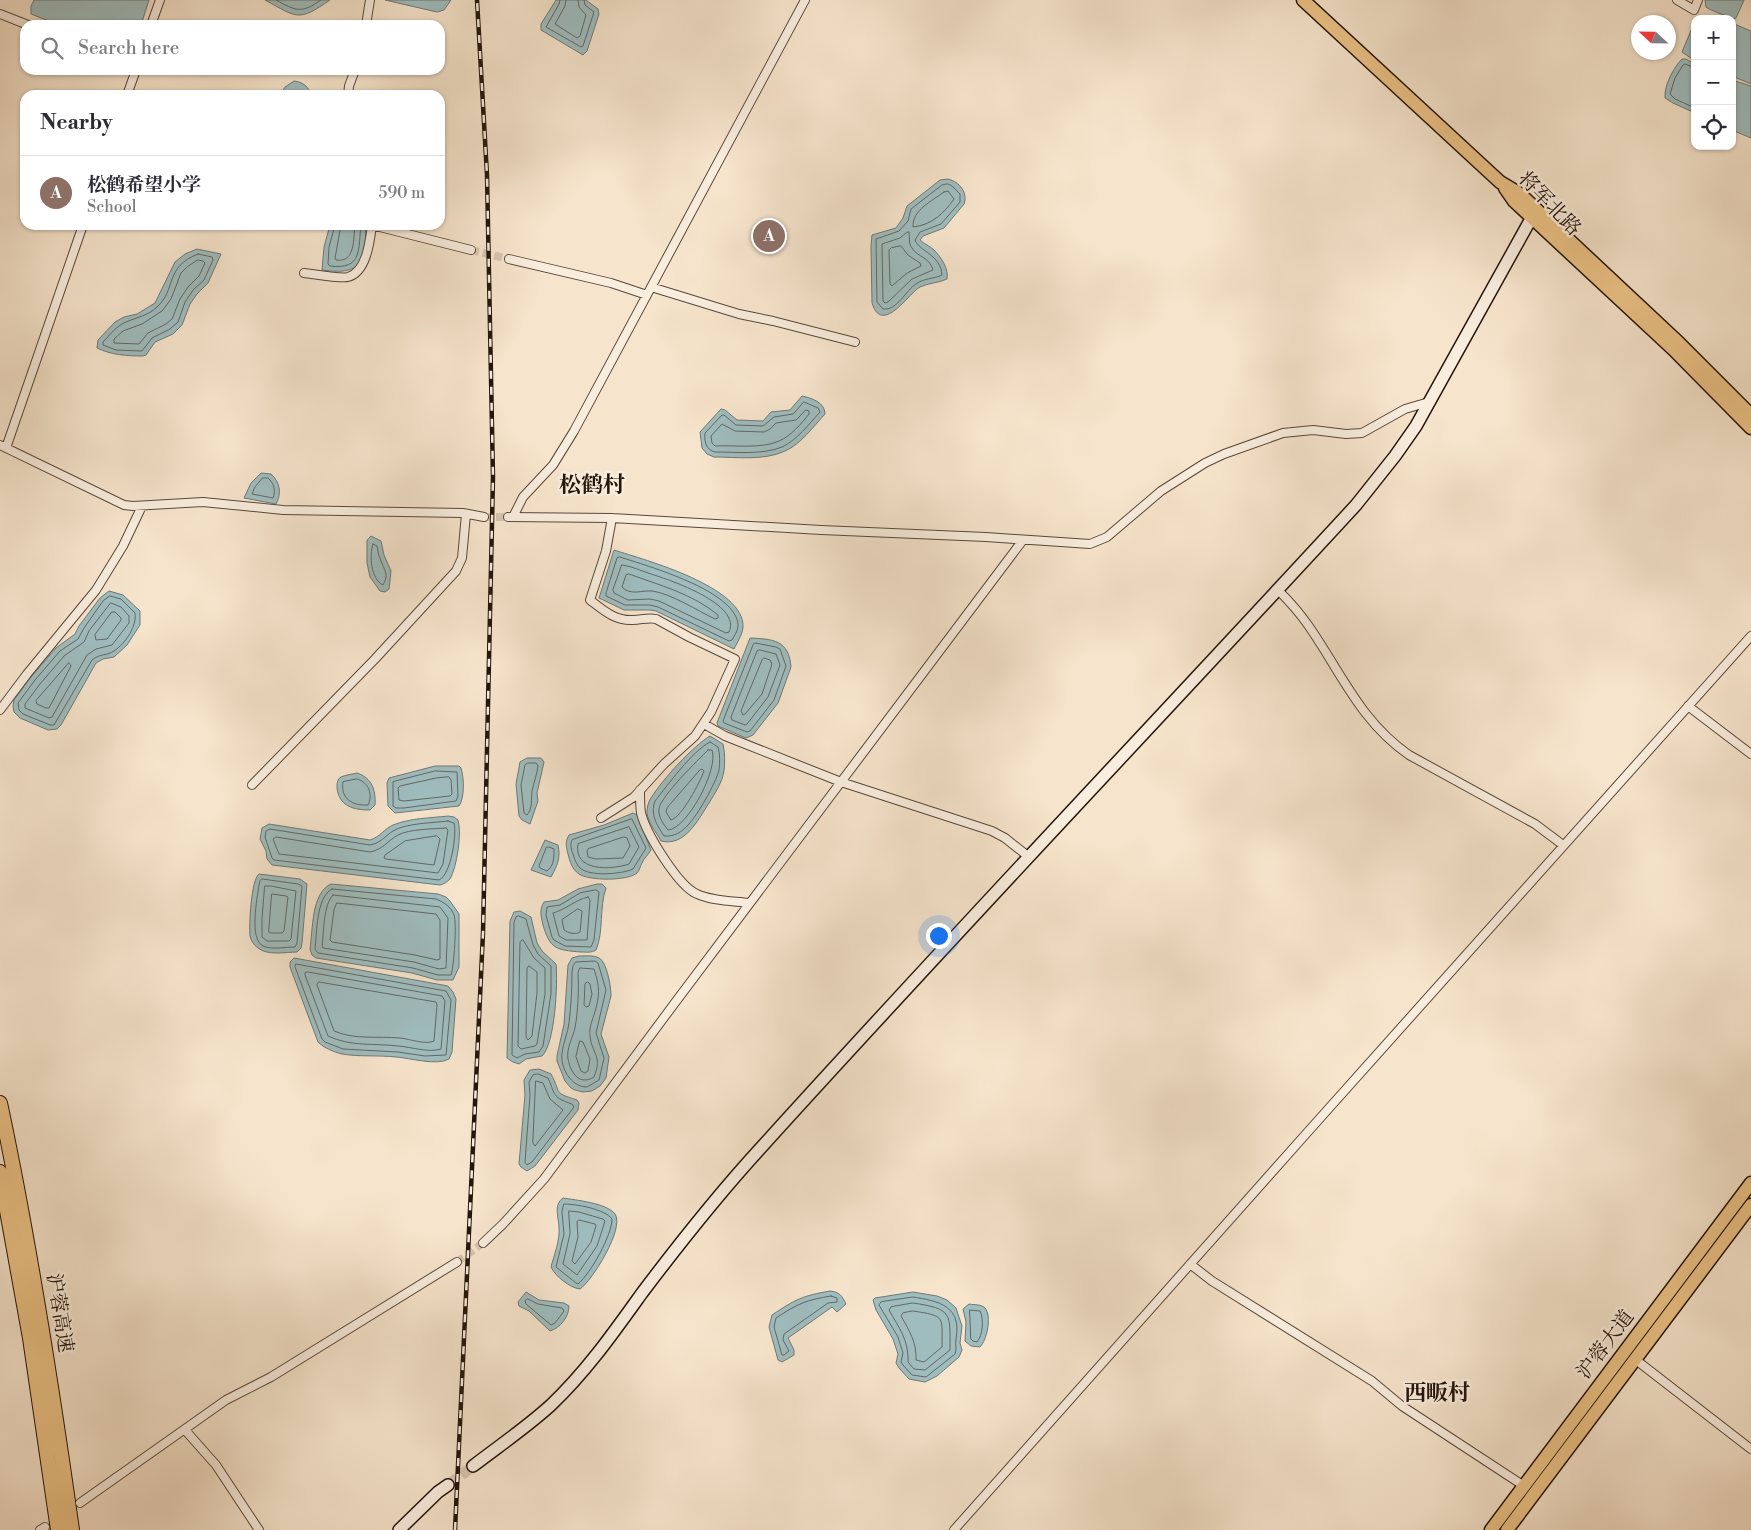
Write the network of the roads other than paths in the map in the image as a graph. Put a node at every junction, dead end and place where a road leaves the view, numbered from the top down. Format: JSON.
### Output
{"nodes":[{"id":1,"x":160,"y":0,"type":"edge"},
{"id":2,"x":370,"y":0,"type":"edge"},
{"id":3,"x":805,"y":0,"type":"edge"},
{"id":4,"x":1303,"y":0,"type":"edge"},
{"id":5,"x":1677,"y":0,"type":"edge"},
{"id":6,"x":1698,"y":0,"type":"edge"},
{"id":7,"x":0,"y":14,"type":"edge"},
{"id":8,"x":153,"y":20,"type":"edge"},
{"id":9,"x":367,"y":20,"type":"edge"},
{"id":10,"x":20,"y":22,"type":"edge"},
{"id":11,"x":134,"y":75,"type":"edge"},
{"id":12,"x":353,"y":75,"type":"edge"},
{"id":13,"x":129,"y":90,"type":"edge"},
{"id":14,"x":349,"y":90,"type":"edge"},
{"id":15,"x":1500,"y":182,"type":"junction"},
{"id":16,"x":1532,"y":217,"type":"junction"},
{"id":17,"x":81,"y":230,"type":"edge"},
{"id":18,"x":371,"y":230,"type":"edge"},
{"id":19,"x":392,"y":230,"type":"edge"},
{"id":20,"x":471,"y":250,"type":"tunnel mouth"},
{"id":21,"x":508,"y":259,"type":"tunnel mouth"},
{"id":22,"x":304,"y":273,"type":"dead end"},
{"id":23,"x":651,"y":287,"type":"junction"},
{"id":24,"x":647,"y":295,"type":"junction"},
{"id":25,"x":855,"y":342,"type":"dead end"},
{"id":26,"x":1429,"y":402,"type":"junction"},
{"id":27,"x":1751,"y":415,"type":"edge"},
{"id":28,"x":1751,"y":428,"type":"edge"},
{"id":29,"x":3,"y":447,"type":"edge"},
{"id":30,"x":142,"y":506,"type":"junction"},
{"id":31,"x":466,"y":514,"type":"junction"},
{"id":32,"x":484,"y":518,"type":"tunnel mouth"},
{"id":33,"x":612,"y":518,"type":"junction"},
{"id":34,"x":1023,"y":540,"type":"junction"},
{"id":35,"x":1278,"y":590,"type":"junction"},
{"id":36,"x":1751,"y":636,"type":"edge"},
{"id":37,"x":1688,"y":706,"type":"junction"},
{"id":38,"x":0,"y":710,"type":"edge"},
{"id":39,"x":704,"y":724,"type":"junction"},
{"id":40,"x":1751,"y":754,"type":"edge"},
{"id":41,"x":841,"y":782,"type":"junction"},
{"id":42,"x":252,"y":785,"type":"dead end"},
{"id":43,"x":640,"y":790,"type":"junction"},
{"id":44,"x":601,"y":818,"type":"dead end"},
{"id":45,"x":1563,"y":845,"type":"junction"},
{"id":46,"x":1029,"y":857,"type":"junction"},
{"id":47,"x":749,"y":903,"type":"junction"},
{"id":48,"x":0,"y":1104,"type":"edge"},
{"id":49,"x":0,"y":1172,"type":"edge"},
{"id":50,"x":1751,"y":1183,"type":"edge"},
{"id":51,"x":1751,"y":1206,"type":"edge"},
{"id":52,"x":483,"y":1243,"type":"tunnel mouth"},
{"id":53,"x":457,"y":1262,"type":"tunnel mouth"},
{"id":54,"x":1190,"y":1264,"type":"junction"},
{"id":55,"x":1636,"y":1360,"type":"junction"},
{"id":56,"x":185,"y":1430,"type":"junction"},
{"id":57,"x":1751,"y":1450,"type":"edge"},
{"id":58,"x":473,"y":1466,"type":"tunnel mouth"},
{"id":59,"x":448,"y":1485,"type":"tunnel mouth"},
{"id":60,"x":1524,"y":1486,"type":"junction"},
{"id":61,"x":80,"y":1503,"type":"dead end"},
{"id":62,"x":48,"y":1529,"type":"edge"},
{"id":63,"x":72,"y":1530,"type":"edge"},
{"id":64,"x":259,"y":1530,"type":"edge"},
{"id":65,"x":399,"y":1530,"type":"edge"},
{"id":66,"x":954,"y":1530,"type":"edge"},
{"id":67,"x":1491,"y":1530,"type":"edge"},
{"id":68,"x":1508,"y":1530,"type":"edge"}],
"edges":[{"from":1,"to":8,"type":"street"},
{"from":2,"to":9,"type":"street"},
{"from":3,"to":23,"type":"street"},
{"from":4,"to":15,"type":"main road"},
{"from":5,"to":6,"type":"street"},
{"from":7,"to":10,"type":"street"},
{"from":11,"to":13,"type":"street"},
{"from":12,"to":14,"type":"street"},
{"from":15,"to":16,"type":"main road","name":"将军北路"},
{"from":15,"to":27,"type":"main road","name":"将军北路"},
{"from":16,"to":26,"type":"main road"},
{"from":16,"to":28,"type":"main road","name":"将军北路"},
{"from":17,"to":29,"type":"street"},
{"from":18,"to":22,"type":"street"},
{"from":19,"to":20,"type":"street"},
{"from":21,"to":24,"type":"street"},
{"from":23,"to":24,"type":"street"},
{"from":23,"to":25,"type":"street"},
{"from":24,"to":33,"type":"street"},
{"from":26,"to":34,"type":"street"},
{"from":26,"to":35,"type":"main road"},
{"from":29,"to":30,"type":"street"},
{"from":30,"to":31,"type":"street"},
{"from":30,"to":38,"type":"street"},
{"from":31,"to":32,"type":"street"},
{"from":31,"to":42,"type":"street"},
{"from":33,"to":34,"type":"street"},
{"from":33,"to":39,"type":"street"},
{"from":34,"to":41,"type":"street"},
{"from":35,"to":45,"type":"street"},
{"from":35,"to":46,"type":"main road"},
{"from":36,"to":37,"type":"street"},
{"from":37,"to":40,"type":"street"},
{"from":37,"to":45,"type":"street"},
{"from":39,"to":41,"type":"street"},
{"from":39,"to":43,"type":"street"},
{"from":41,"to":46,"type":"street"},
{"from":41,"to":47,"type":"street"},
{"from":43,"to":44,"type":"street"},
{"from":43,"to":47,"type":"street"},
{"from":45,"to":54,"type":"street"},
{"from":46,"to":58,"type":"main road"},
{"from":47,"to":52,"type":"street"},
{"from":48,"to":63,"type":"highway","name":"沪蓉高速"},
{"from":49,"to":62,"type":"highway","name":"沪蓉高速"},
{"from":50,"to":60,"type":"main road","name":"沪蓉大道"},
{"from":51,"to":55,"type":"main road","name":"沪蓉大道"},
{"from":53,"to":56,"type":"street"},
{"from":54,"to":60,"type":"street"},
{"from":54,"to":66,"type":"street"},
{"from":55,"to":57,"type":"street"},
{"from":55,"to":68,"type":"main road","name":"沪蓉大道"},
{"from":56,"to":61,"type":"street"},
{"from":56,"to":64,"type":"street"},
{"from":59,"to":65,"type":"main road"},
{"from":60,"to":67,"type":"main road","name":"沪蓉大道"}]}
